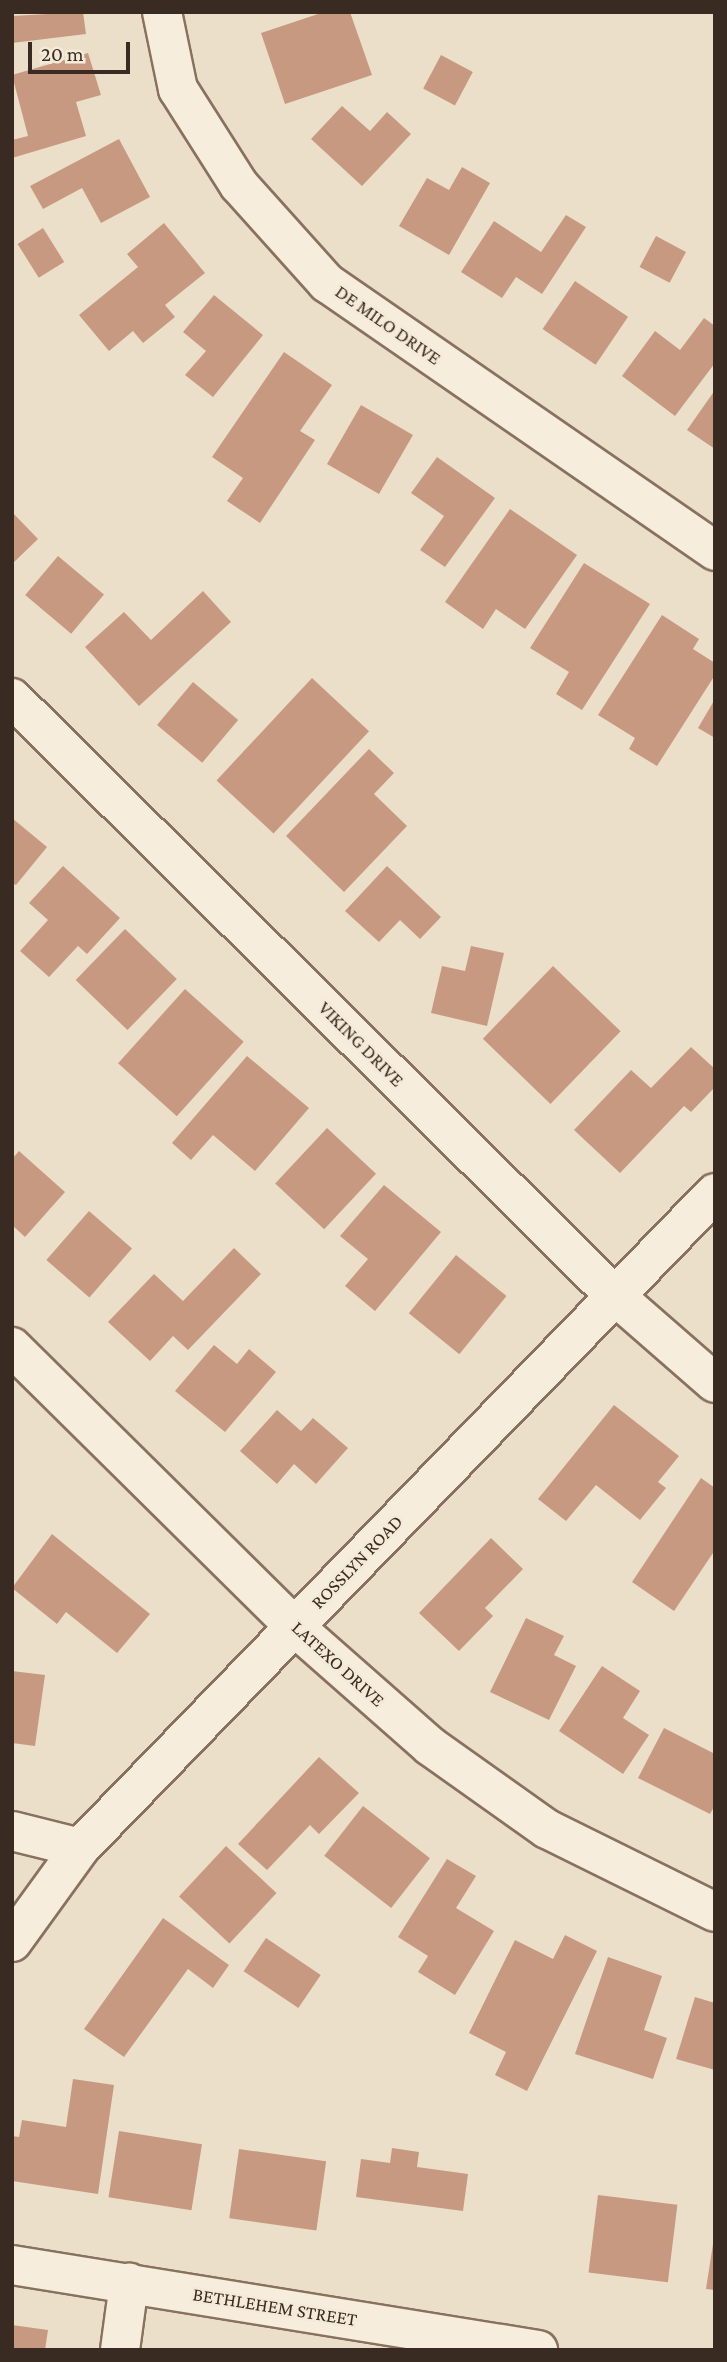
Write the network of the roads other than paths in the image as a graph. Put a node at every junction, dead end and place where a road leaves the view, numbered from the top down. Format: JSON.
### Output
{"nodes":[{"id":1,"x":162,"y":12,"type":"edge"},
{"id":2,"x":715,"y":551,"type":"edge"},
{"id":3,"x":12,"y":698,"type":"edge"},
{"id":4,"x":715,"y":1193,"type":"edge"},
{"id":5,"x":613,"y":1294,"type":"junction"},
{"id":6,"x":12,"y":1347,"type":"edge"},
{"id":7,"x":715,"y":1382,"type":"edge"},
{"id":8,"x":295,"y":1627,"type":"junction"},
{"id":9,"x":12,"y":1831,"type":"edge"},
{"id":10,"x":80,"y":1848,"type":"junction"},
{"id":11,"x":715,"y":1912,"type":"edge"},
{"id":12,"x":12,"y":1942,"type":"edge"},
{"id":13,"x":12,"y":2265,"type":"edge"},
{"id":14,"x":130,"y":2283,"type":"junction"},
{"id":15,"x":527,"y":2349,"type":"edge"},
{"id":16,"x":120,"y":2350,"type":"edge"}],
"edges":[{"from":1,"to":2,"type":"street","name":"DE MILO DRIVE"},
{"from":3,"to":5,"type":"street","name":"VIKING DRIVE"},
{"from":4,"to":5,"type":"street","name":"ROSSLYN ROAD"},
{"from":5,"to":7,"type":"street","name":"VIKING DRIVE"},
{"from":5,"to":8,"type":"street","name":"ROSSLYN ROAD"},
{"from":6,"to":8,"type":"street","name":"LATEXO DRIVE"},
{"from":8,"to":10,"type":"street","name":"ROSSLYN ROAD"},
{"from":8,"to":11,"type":"street","name":"LATEXO DRIVE"},
{"from":9,"to":10,"type":"street"},
{"from":10,"to":12,"type":"street","name":"ROSSLYN ROAD"},
{"from":13,"to":14,"type":"street","name":"BETHLEHEM STREET"},
{"from":14,"to":15,"type":"street","name":"BETHLEHEM STREET"},
{"from":14,"to":16,"type":"street"}]}
